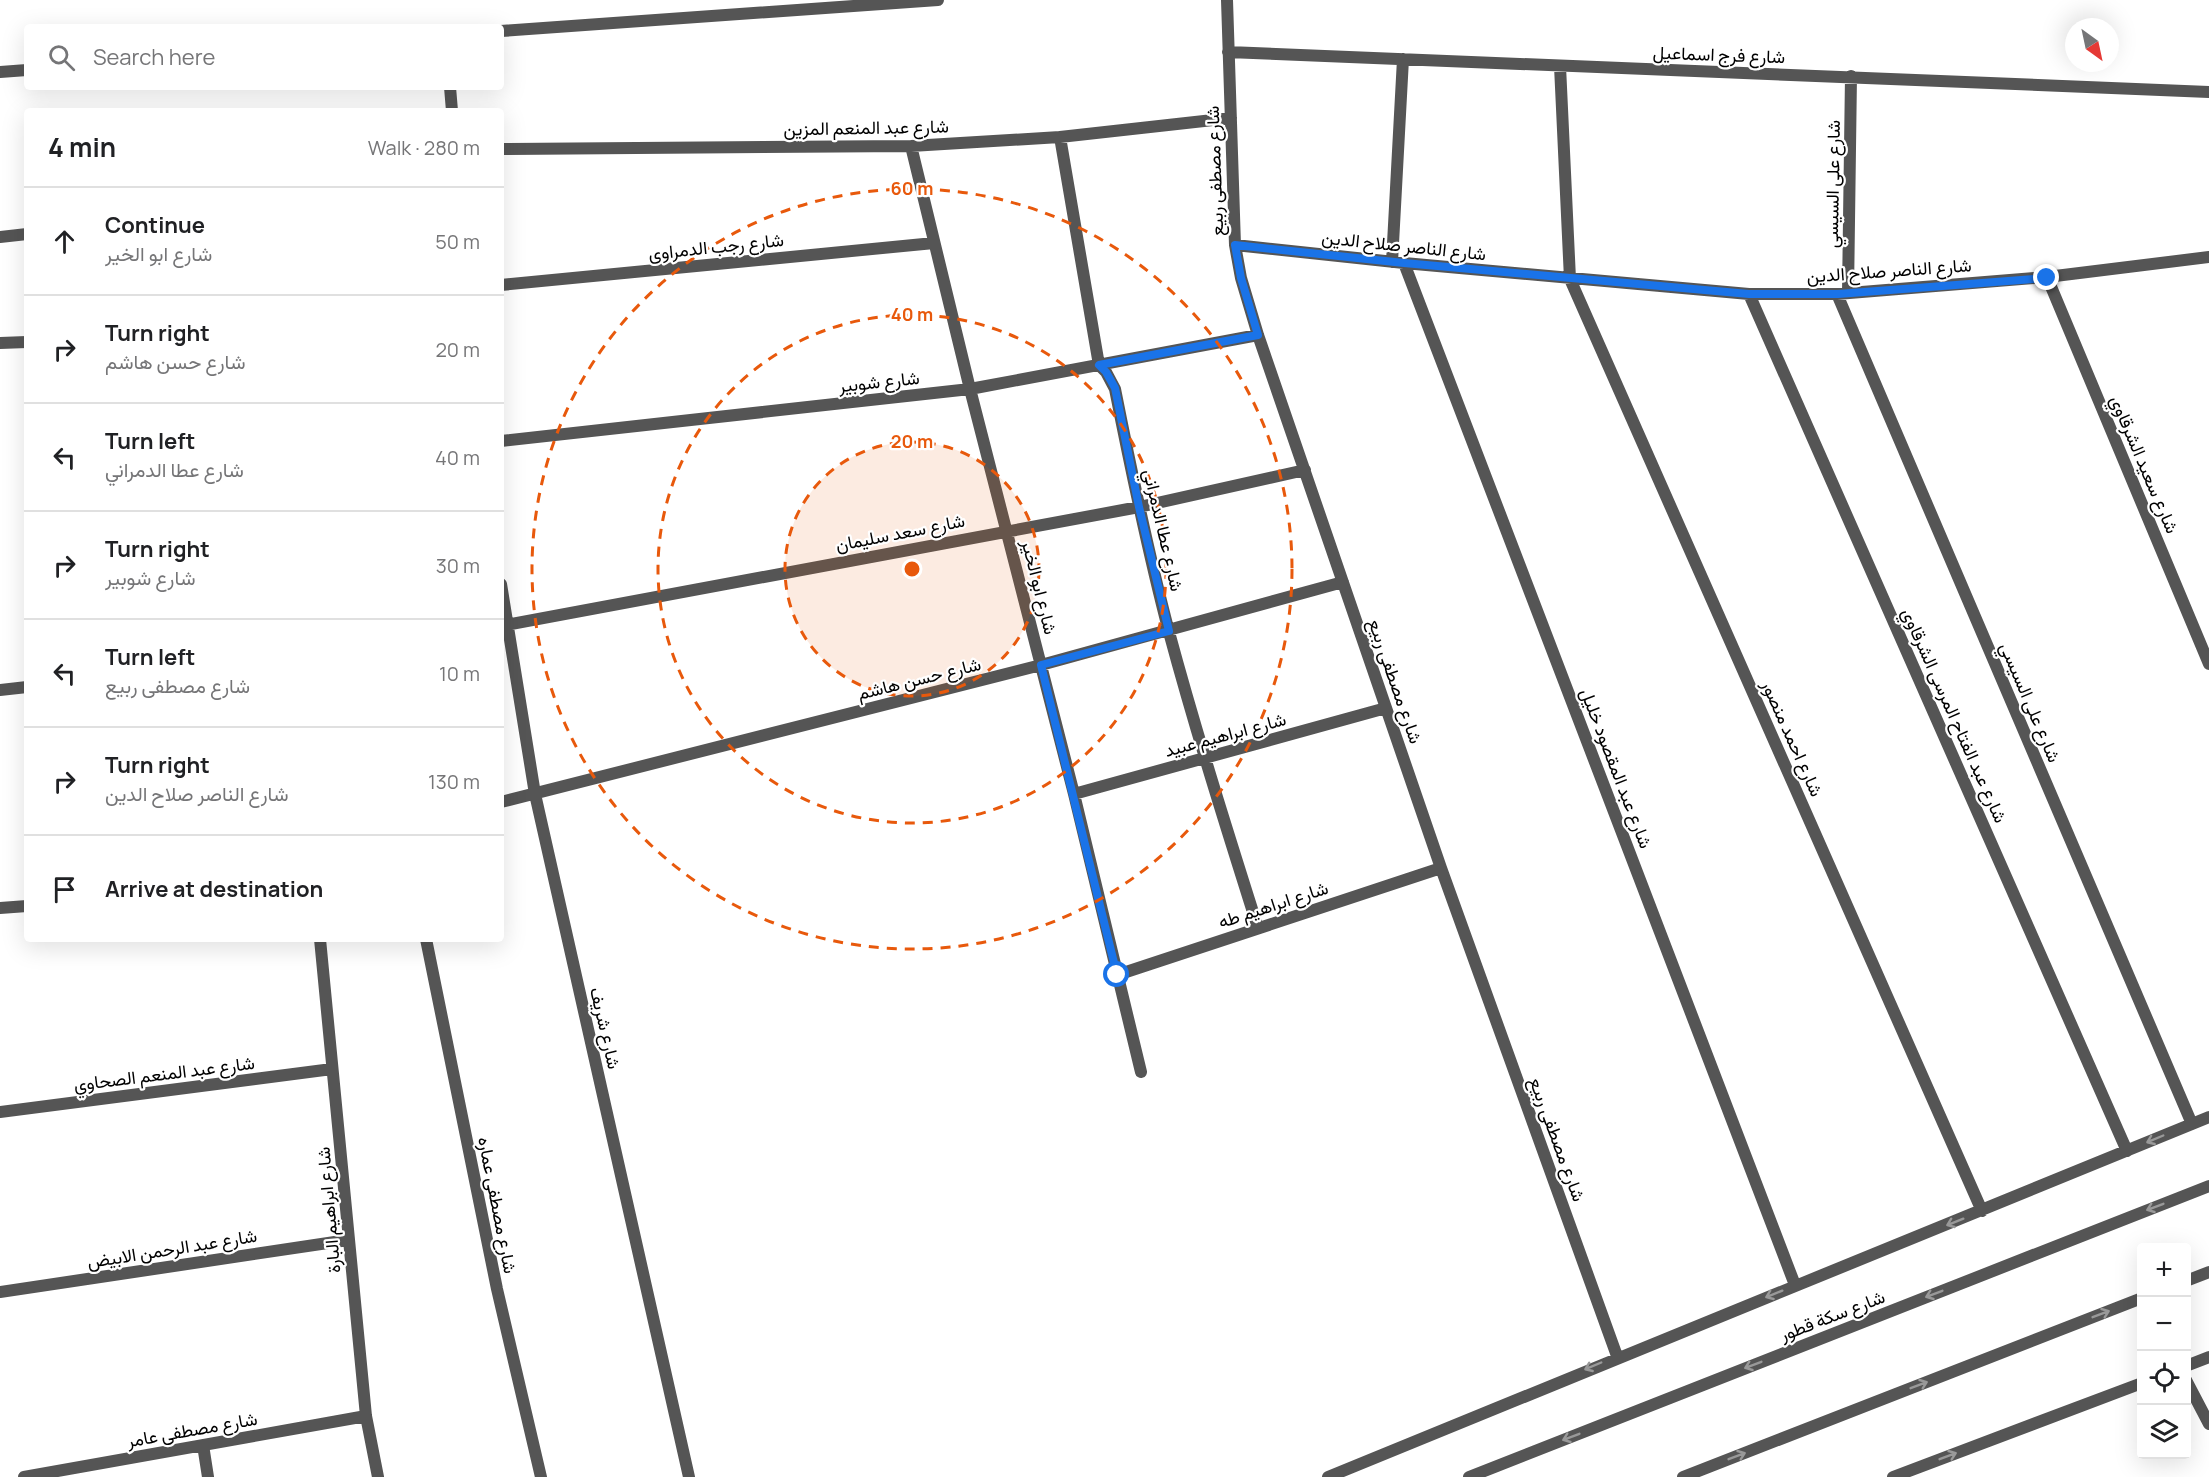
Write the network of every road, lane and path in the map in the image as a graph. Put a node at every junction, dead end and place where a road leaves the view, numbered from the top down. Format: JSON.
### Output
{"nodes":[{"id":1,"x":938,"y":0,"type":"edge"},
{"id":2,"x":1227,"y":0,"type":"edge"},
{"id":3,"x":504,"y":30,"type":"edge"},
{"id":4,"x":1228,"y":52,"type":"junction"},
{"id":5,"x":1403,"y":59,"type":"junction"},
{"id":6,"x":1560,"y":66,"type":"junction"},
{"id":7,"x":24,"y":70,"type":"edge"},
{"id":8,"x":0,"y":72,"type":"edge"},
{"id":9,"x":1851,"y":76,"type":"junction"},
{"id":10,"x":450,"y":90,"type":"edge"},
{"id":11,"x":2209,"y":92,"type":"edge"},
{"id":12,"x":452,"y":108,"type":"edge"},
{"id":13,"x":1231,"y":118,"type":"junction"},
{"id":14,"x":1060,"y":137,"type":"junction"},
{"id":15,"x":911,"y":146,"type":"junction"},
{"id":16,"x":504,"y":149,"type":"edge"},
{"id":17,"x":24,"y":234,"type":"edge"},
{"id":18,"x":0,"y":237,"type":"edge"},
{"id":19,"x":934,"y":243,"type":"junction"},
{"id":20,"x":1235,"y":245,"type":"junction"},
{"id":21,"x":2208,"y":261,"type":"edge"},
{"id":22,"x":1398,"y":263,"type":"junction"},
{"id":23,"x":2047,"y":278,"type":"junction"},
{"id":24,"x":1570,"y":279,"type":"junction"},
{"id":25,"x":504,"y":285,"type":"edge"},
{"id":26,"x":1843,"y":293,"type":"junction"},
{"id":27,"x":1749,"y":294,"type":"junction"},
{"id":28,"x":1258,"y":335,"type":"junction"},
{"id":29,"x":24,"y":342,"type":"edge"},
{"id":30,"x":0,"y":343,"type":"edge"},
{"id":31,"x":1099,"y":365,"type":"junction"},
{"id":32,"x":970,"y":389,"type":"junction"},
{"id":33,"x":504,"y":441,"type":"edge"},
{"id":34,"x":1305,"y":470,"type":"junction"},
{"id":35,"x":1139,"y":507,"type":"junction"},
{"id":36,"x":1007,"y":531,"type":"junction"},
{"id":37,"x":1343,"y":582,"type":"junction"},
{"id":38,"x":504,"y":625,"type":"edge"},
{"id":39,"x":1169,"y":631,"type":"junction"},
{"id":40,"x":2209,"y":664,"type":"edge"},
{"id":41,"x":1041,"y":665,"type":"junction"},
{"id":42,"x":24,"y":687,"type":"edge"},
{"id":43,"x":0,"y":690,"type":"edge"},
{"id":44,"x":1386,"y":708,"type":"junction"},
{"id":45,"x":1204,"y":758,"type":"junction"},
{"id":46,"x":535,"y":794,"type":"junction"},
{"id":47,"x":1074,"y":794,"type":"junction"},
{"id":48,"x":504,"y":801,"type":"edge"},
{"id":49,"x":1441,"y":868,"type":"junction"},
{"id":50,"x":24,"y":906,"type":"edge"},
{"id":51,"x":0,"y":908,"type":"edge"},
{"id":52,"x":1258,"y":928,"type":"junction"},
{"id":53,"x":320,"y":942,"type":"edge"},
{"id":54,"x":427,"y":942,"type":"edge"},
{"id":55,"x":1117,"y":975,"type":"junction"},
{"id":56,"x":332,"y":1069,"type":"junction"},
{"id":57,"x":1140,"y":1072,"type":"dead end"},
{"id":58,"x":0,"y":1112,"type":"edge"},
{"id":59,"x":2209,"y":1117,"type":"edge"},
{"id":60,"x":2192,"y":1124,"type":"junction"},
{"id":61,"x":2127,"y":1151,"type":"junction"},
{"id":62,"x":2209,"y":1185,"type":"edge"},
{"id":63,"x":1982,"y":1211,"type":"junction"},
{"id":64,"x":348,"y":1240,"type":"junction"},
{"id":65,"x":2209,"y":1272,"type":"edge"},
{"id":66,"x":2191,"y":1279,"type":"edge"},
{"id":67,"x":1795,"y":1285,"type":"junction"},
{"id":68,"x":0,"y":1292,"type":"edge"},
{"id":69,"x":2137,"y":1300,"type":"edge"},
{"id":70,"x":1617,"y":1356,"type":"junction"},
{"id":71,"x":2209,"y":1357,"type":"edge"},
{"id":72,"x":2191,"y":1364,"type":"edge"},
{"id":73,"x":2137,"y":1385,"type":"edge"},
{"id":74,"x":2191,"y":1388,"type":"edge"},
{"id":75,"x":366,"y":1416,"type":"junction"},
{"id":76,"x":2209,"y":1424,"type":"edge"},
{"id":77,"x":203,"y":1445,"type":"junction"},
{"id":78,"x":24,"y":1477,"type":"edge"},
{"id":79,"x":208,"y":1477,"type":"edge"},
{"id":80,"x":378,"y":1477,"type":"edge"},
{"id":81,"x":541,"y":1477,"type":"edge"},
{"id":82,"x":688,"y":1477,"type":"edge"},
{"id":83,"x":1328,"y":1477,"type":"edge"},
{"id":84,"x":1469,"y":1477,"type":"edge"},
{"id":85,"x":1683,"y":1477,"type":"edge"},
{"id":86,"x":1893,"y":1477,"type":"edge"}],
"edges":[{"from":1,"to":3,"type":"street"},
{"from":2,"to":4,"type":"street","name":"شارع مصطفى ربيع"},
{"from":4,"to":5,"type":"street","name":"شارع فرج اسماعيل"},
{"from":4,"to":13,"type":"street","name":"شارع مصطفى ربيع"},
{"from":5,"to":6,"type":"street","name":"شارع فرج اسماعيل"},
{"from":5,"to":22,"type":"street"},
{"from":6,"to":9,"type":"street","name":"شارع فرج اسماعيل"},
{"from":6,"to":24,"type":"street"},
{"from":7,"to":8,"type":"street"},
{"from":9,"to":11,"type":"street","name":"شارع فرج اسماعيل"},
{"from":9,"to":26,"type":"street","name":"شارع على السيسي"},
{"from":10,"to":12,"type":"street"},
{"from":13,"to":14,"type":"street","name":"شارع عبد المنعم المزين"},
{"from":13,"to":20,"type":"street","name":"شارع مصطفى ربيع"},
{"from":14,"to":15,"type":"street","name":"شارع عبد المنعم المزين"},
{"from":14,"to":31,"type":"street","name":"شارع عطا الدمراني"},
{"from":15,"to":16,"type":"street","name":"شارع عبد المنعم المزين"},
{"from":15,"to":19,"type":"street","name":"شارع ابو الخير"},
{"from":17,"to":18,"type":"street"},
{"from":19,"to":25,"type":"street","name":"شارع رجب الدمراوى"},
{"from":19,"to":32,"type":"street","name":"شارع ابو الخير"},
{"from":20,"to":22,"type":"street","name":"شارع الناصر صلاح الدين"},
{"from":20,"to":28,"type":"street","name":"شارع مصطفى ربيع"},
{"from":21,"to":23,"type":"street","name":"شارع الناصر صلاح الدين"},
{"from":22,"to":24,"type":"street","name":"شارع الناصر صلاح الدين"},
{"from":22,"to":67,"type":"street","name":"شارع عبد المقصود خليل"},
{"from":23,"to":26,"type":"street","name":"شارع الناصر صلاح الدين"},
{"from":23,"to":40,"type":"street","name":"شارع سعيد الشرقاوي"},
{"from":24,"to":27,"type":"street","name":"شارع الناصر صلاح الدين"},
{"from":24,"to":63,"type":"street","name":"شارع احمد منصور"},
{"from":26,"to":27,"type":"street","name":"شارع الناصر صلاح الدين"},
{"from":26,"to":60,"type":"street","name":"شارع على السيسي"},
{"from":27,"to":61,"type":"street","name":"شارع عبد الفتاح المرسى الشرقاوي"},
{"from":28,"to":31,"type":"street","name":"شارع شوبير"},
{"from":28,"to":34,"type":"street","name":"شارع مصطفى ربيع"},
{"from":29,"to":30,"type":"street"},
{"from":31,"to":32,"type":"street","name":"شارع شوبير"},
{"from":31,"to":35,"type":"street","name":"شارع عطا الدمراني"},
{"from":32,"to":33,"type":"street","name":"شارع شوبير"},
{"from":32,"to":36,"type":"street","name":"شارع ابو الخير"},
{"from":34,"to":35,"type":"street","name":"شارع سعد سليمان"},
{"from":34,"to":37,"type":"street","name":"شارع مصطفى ربيع"},
{"from":35,"to":36,"type":"street","name":"شارع سعد سليمان"},
{"from":35,"to":39,"type":"street","name":"شارع عطا الدمراني"},
{"from":36,"to":38,"type":"street","name":"شارع سعد سليمان"},
{"from":36,"to":41,"type":"street","name":"شارع ابو الخير"},
{"from":37,"to":39,"type":"street","name":"شارع حسن هاشم"},
{"from":37,"to":44,"type":"street","name":"شارع مصطفى ربيع"},
{"from":38,"to":46,"type":"street","name":"شارع شريف"},
{"from":39,"to":41,"type":"street","name":"شارع حسن هاشم"},
{"from":39,"to":45,"type":"street","name":"شارع عطا الدمراني"},
{"from":41,"to":46,"type":"street","name":"شارع حسن هاشم"},
{"from":41,"to":47,"type":"street","name":"شارع ابو الخير"},
{"from":42,"to":43,"type":"street"},
{"from":44,"to":45,"type":"street","name":"شارع ابراهيم عبيد"},
{"from":44,"to":49,"type":"street","name":"شارع مصطفى ربيع"},
{"from":45,"to":47,"type":"street","name":"شارع ابراهيم عبيد"},
{"from":45,"to":52,"type":"street","name":"شارع عطا الدمراني"},
{"from":46,"to":48,"type":"street","name":"شارع حسن هاشم"},
{"from":46,"to":82,"type":"street","name":"شارع شريف"},
{"from":47,"to":55,"type":"street","name":"شارع ابو الخير"},
{"from":49,"to":52,"type":"street","name":"شارع ابراهيم طه"},
{"from":49,"to":70,"type":"street","name":"شارع مصطفى ربيع"},
{"from":50,"to":51,"type":"street"},
{"from":52,"to":55,"type":"street","name":"شارع ابراهيم طه"},
{"from":53,"to":56,"type":"street","name":"شارع ابراهيم البارة"},
{"from":54,"to":81,"type":"street","name":"شارع مصطفى عماره"},
{"from":55,"to":57,"type":"street","name":"شارع ابو الخير"},
{"from":56,"to":58,"type":"street","name":"شارع عبد المنعم الصحاوي"},
{"from":56,"to":64,"type":"street","name":"شارع ابراهيم البارة"},
{"from":59,"to":60,"type":"street"},
{"from":60,"to":61,"type":"street","one_way":true},
{"from":61,"to":63,"type":"street"},
{"from":62,"to":84,"type":"street","name":"شارع سكة قطور","one_way":true},
{"from":63,"to":67,"type":"street","one_way":true},
{"from":64,"to":68,"type":"street","name":"شارع عبد الرحمن الابيض"},
{"from":64,"to":75,"type":"street","name":"شارع ابراهيم البارة"},
{"from":65,"to":66,"type":"street"},
{"from":67,"to":70,"type":"street","one_way":true},
{"from":85,"to":69,"type":"street","one_way":true},
{"from":70,"to":83,"type":"street","one_way":true},
{"from":71,"to":72,"type":"street"},
{"from":86,"to":73,"type":"street","one_way":true},
{"from":74,"to":76,"type":"street"},
{"from":75,"to":77,"type":"street","name":"شارع مصطفى عامر"},
{"from":75,"to":80,"type":"street","name":"شارع ابراهيم البارة"},
{"from":77,"to":78,"type":"street","name":"شارع مصطفى عامر"},
{"from":77,"to":79,"type":"street"}]}
